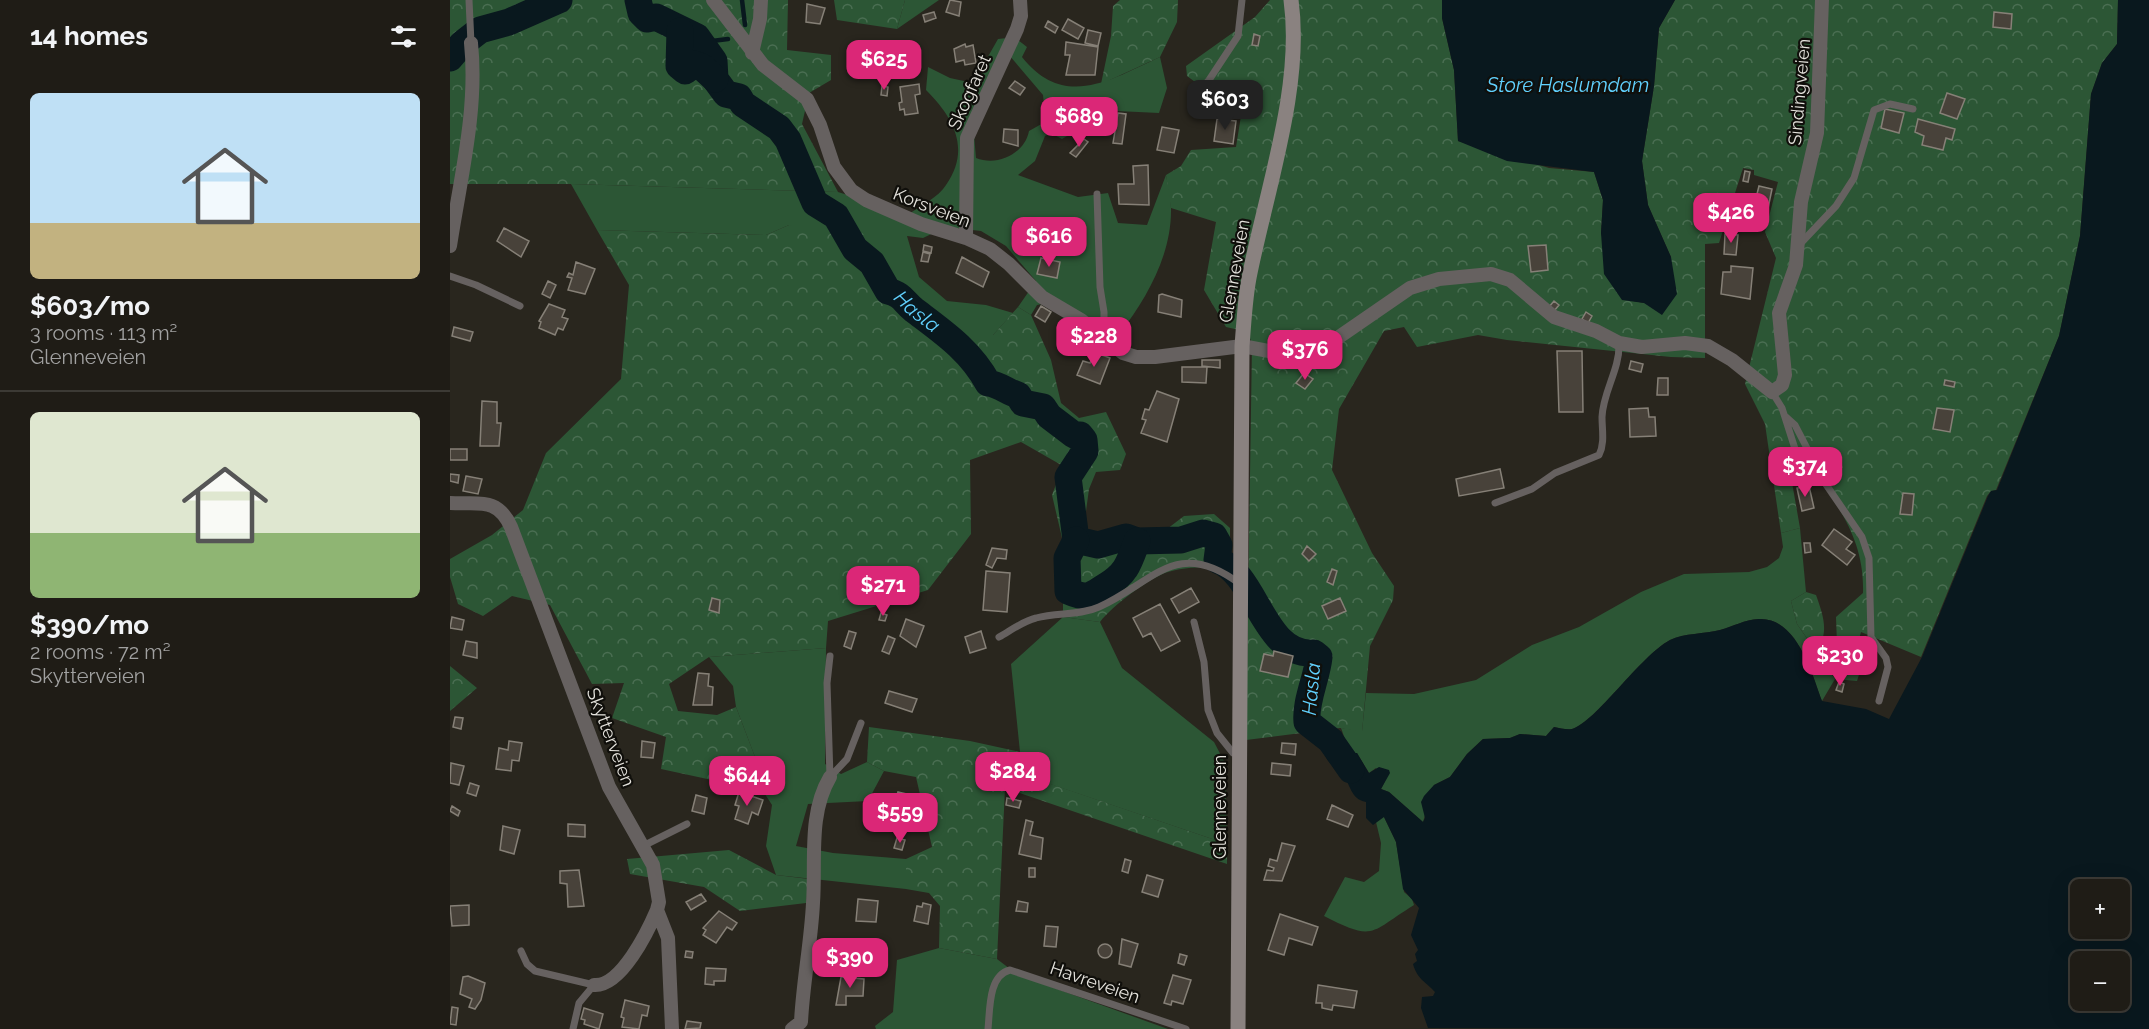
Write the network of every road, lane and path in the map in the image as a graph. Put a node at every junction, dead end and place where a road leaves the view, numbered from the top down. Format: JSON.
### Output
{"nodes":[{"id":1,"x":469,"y":0,"type":"edge"},
{"id":2,"x":713,"y":0,"type":"edge"},
{"id":3,"x":761,"y":0,"type":"edge"},
{"id":4,"x":1020,"y":0,"type":"edge"},
{"id":5,"x":1242,"y":0,"type":"edge"},
{"id":6,"x":1291,"y":0,"type":"edge"},
{"id":7,"x":1822,"y":0,"type":"edge"},
{"id":8,"x":471,"y":44,"type":"joint"},
{"id":9,"x":752,"y":52,"type":"junction"},
{"id":10,"x":1193,"y":98,"type":"dead end"},
{"id":11,"x":1913,"y":109,"type":"dead end"},
{"id":12,"x":1097,"y":194,"type":"dead end"},
{"id":13,"x":966,"y":238,"type":"junction"},
{"id":14,"x":450,"y":246,"type":"edge"},
{"id":15,"x":1799,"y":246,"type":"junction"},
{"id":16,"x":450,"y":276,"type":"edge"},
{"id":17,"x":520,"y":306,"type":"dead end"},
{"id":18,"x":1099,"y":333,"type":"junction"},
{"id":19,"x":1619,"y":343,"type":"junction"},
{"id":20,"x":1242,"y":346,"type":"junction"},
{"id":21,"x":1772,"y":392,"type":"junction"},
{"id":22,"x":1785,"y":416,"type":"junction"},
{"id":23,"x":1804,"y":477,"type":"dead end"},
{"id":24,"x":450,"y":503,"type":"edge"},
{"id":25,"x":1495,"y":503,"type":"dead end"},
{"id":26,"x":1240,"y":584,"type":"junction"},
{"id":27,"x":1194,"y":622,"type":"dead end"},
{"id":28,"x":999,"y":638,"type":"dead end"},
{"id":29,"x":830,"y":656,"type":"dead end"},
{"id":30,"x":1879,"y":701,"type":"dead end"},
{"id":31,"x":861,"y":723,"type":"dead end"},
{"id":32,"x":1239,"y":752,"type":"junction"},
{"id":33,"x":830,"y":777,"type":"junction"},
{"id":34,"x":687,"y":824,"type":"dead end"},
{"id":35,"x":643,"y":846,"type":"junction"},
{"id":36,"x":657,"y":910,"type":"junction"},
{"id":37,"x":521,"y":951,"type":"dead end"},
{"id":38,"x":594,"y":985,"type":"junction"},
{"id":39,"x":798,"y":1027,"type":"edge"},
{"id":40,"x":573,"y":1029,"type":"edge"},
{"id":41,"x":672,"y":1029,"type":"edge"},
{"id":42,"x":987,"y":1029,"type":"edge"},
{"id":43,"x":1186,"y":1029,"type":"edge"},
{"id":44,"x":1238,"y":1029,"type":"edge"}],
"edges":[{"from":1,"to":8,"type":"lane"},
{"from":2,"to":9,"type":"street","name":"Korsveien"},
{"from":3,"to":9,"type":"street"},
{"from":4,"to":13,"type":"street","name":"Skogfaret"},
{"from":5,"to":10,"type":"lane"},
{"from":6,"to":20,"type":"main road","name":"Glenneveien"},
{"from":7,"to":15,"type":"street","name":"Sindingveien"},
{"from":8,"to":14,"type":"street"},
{"from":9,"to":13,"type":"street","name":"Korsveien"},
{"from":11,"to":15,"type":"lane"},
{"from":12,"to":18,"type":"lane"},
{"from":13,"to":18,"type":"street","name":"Korsveien"},
{"from":15,"to":21,"type":"street","name":"Sindingveien"},
{"from":16,"to":17,"type":"lane"},
{"from":18,"to":20,"type":"street","name":"Korsveien"},
{"from":19,"to":20,"type":"street","name":"Korsveien"},
{"from":19,"to":21,"type":"street","name":"Korsveien"},
{"from":19,"to":25,"type":"lane"},
{"from":20,"to":26,"type":"main road","name":"Glenneveien"},
{"from":21,"to":22,"type":"lane"},
{"from":22,"to":23,"type":"lane"},
{"from":22,"to":30,"type":"lane"},
{"from":24,"to":35,"type":"street","name":"Skytterveien"},
{"from":26,"to":28,"type":"lane"},
{"from":26,"to":32,"type":"main road","name":"Glenneveien"},
{"from":27,"to":32,"type":"lane"},
{"from":29,"to":33,"type":"lane"},
{"from":31,"to":33,"type":"lane"},
{"from":32,"to":44,"type":"main road","name":"Glenneveien"},
{"from":33,"to":39,"type":"street"},
{"from":34,"to":35,"type":"lane"},
{"from":35,"to":36,"type":"street","name":"Skytterveien"},
{"from":36,"to":38,"type":"street"},
{"from":36,"to":41,"type":"street","name":"Skytterveien"},
{"from":37,"to":38,"type":"lane"},
{"from":38,"to":40,"type":"lane"},
{"from":42,"to":43,"type":"lane","name":"Havreveien"}]}
